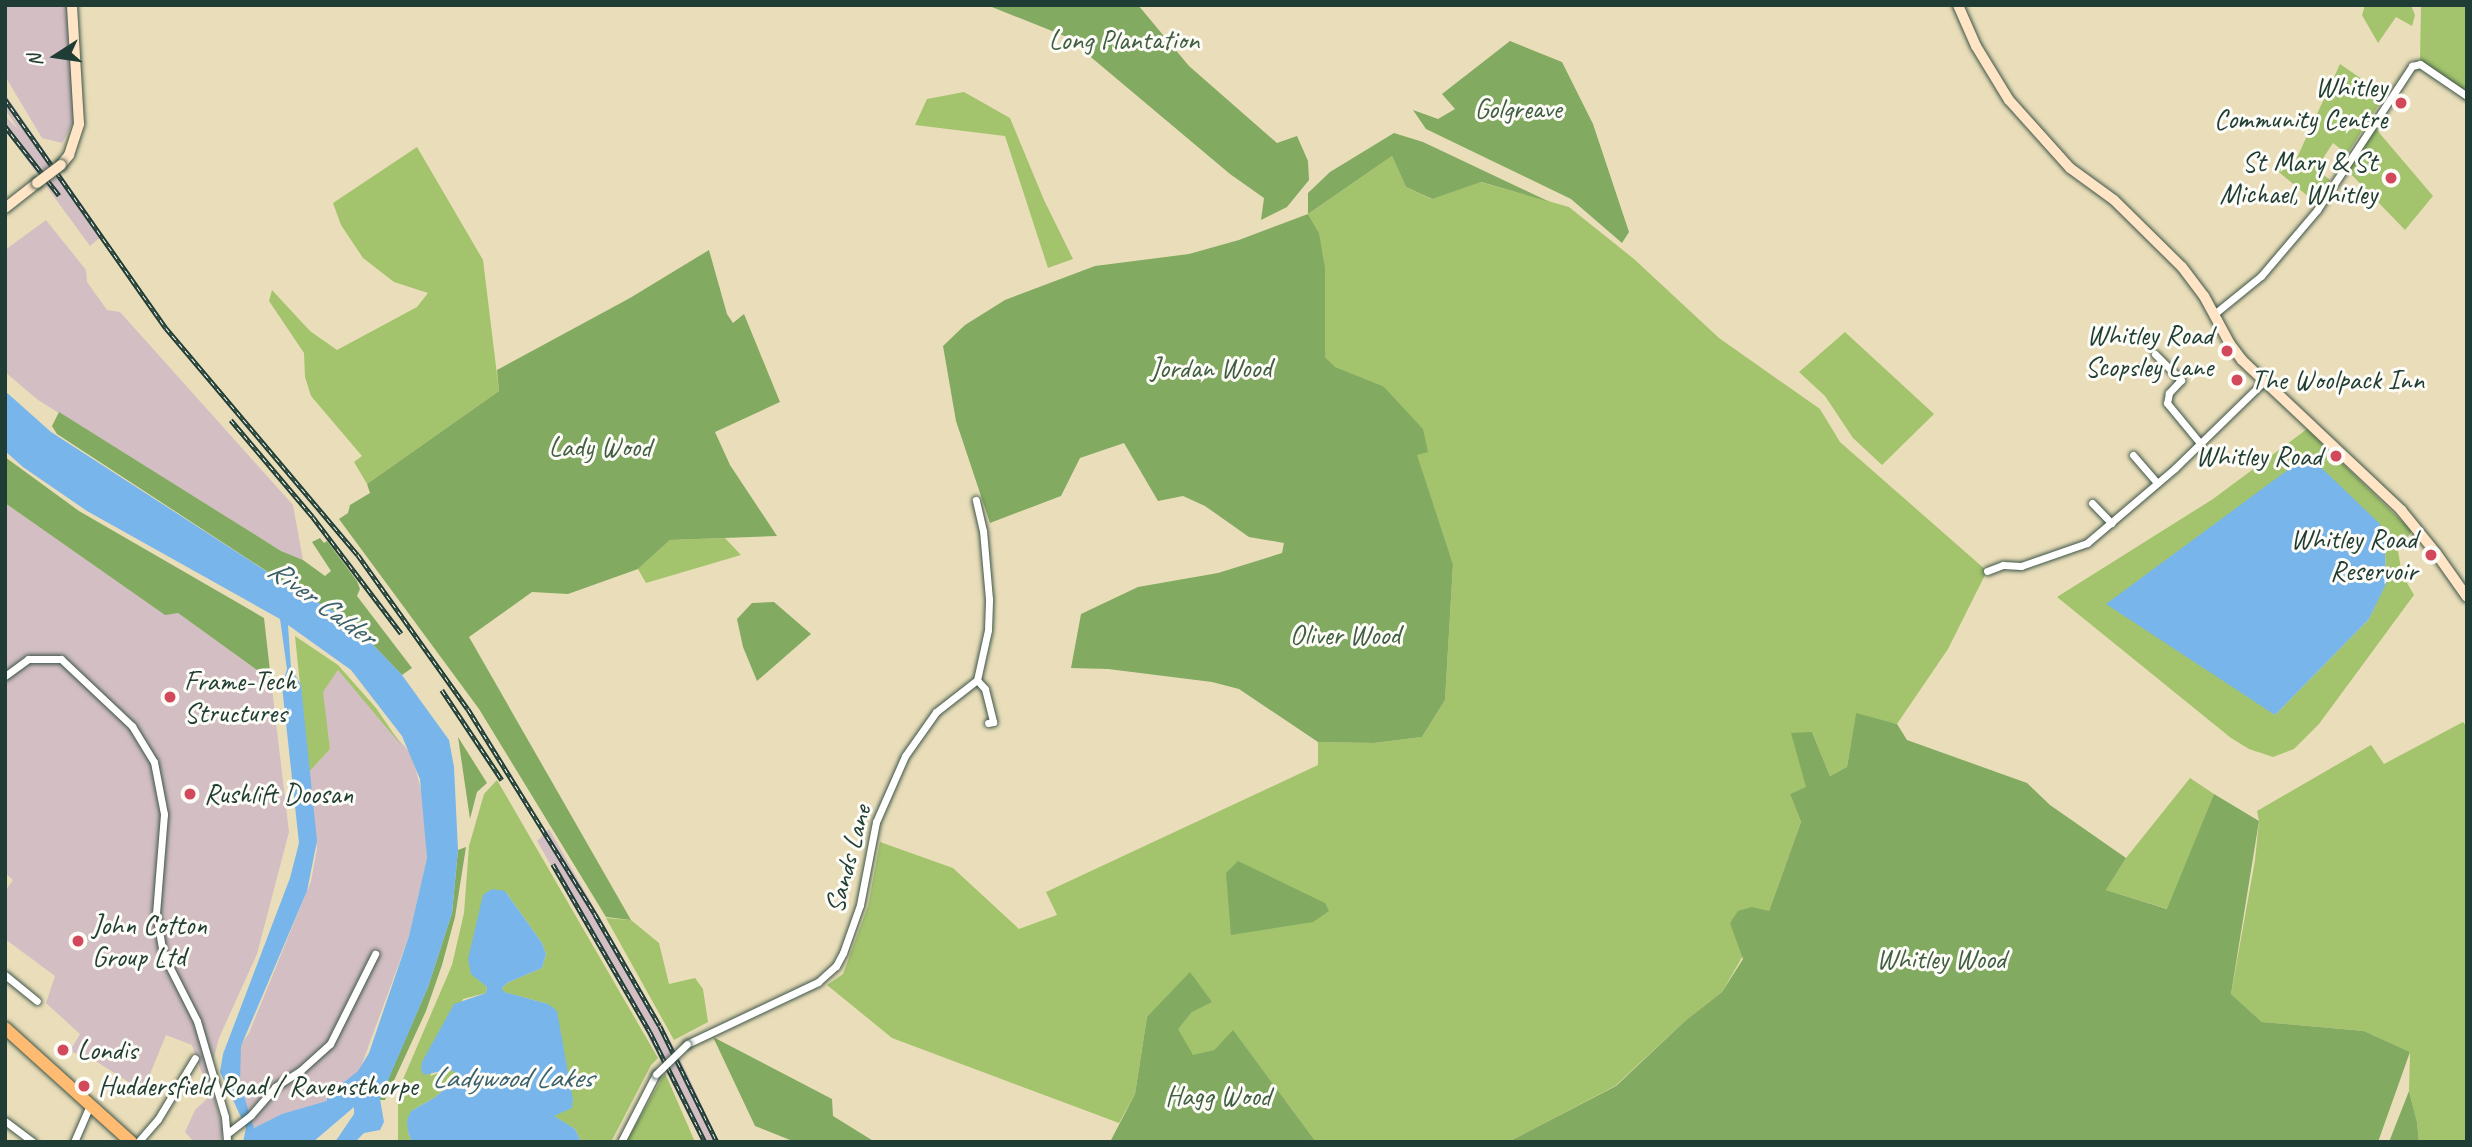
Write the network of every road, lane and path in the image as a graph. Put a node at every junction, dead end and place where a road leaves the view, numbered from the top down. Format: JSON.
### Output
{"nodes":[{"id":1,"x":72,"y":5,"type":"edge"},
{"id":2,"x":1958,"y":5,"type":"edge"},
{"id":3,"x":2467,"y":96,"type":"edge"},
{"id":4,"x":5,"y":208,"type":"edge"},
{"id":5,"x":2213,"y":314,"type":"junction"},
{"id":6,"x":2155,"y":354,"type":"dead end"},
{"id":7,"x":2263,"y":383,"type":"junction"},
{"id":8,"x":2200,"y":443,"type":"junction"},
{"id":9,"x":2133,"y":455,"type":"dead end"},
{"id":10,"x":2157,"y":483,"type":"junction"},
{"id":11,"x":976,"y":500,"type":"dead end"},
{"id":12,"x":2092,"y":503,"type":"dead end"},
{"id":13,"x":2111,"y":523,"type":"junction"},
{"id":14,"x":1987,"y":571,"type":"dead end"},
{"id":15,"x":2467,"y":597,"type":"edge"},
{"id":16,"x":5,"y":676,"type":"edge"},
{"id":17,"x":977,"y":681,"type":"junction"},
{"id":18,"x":988,"y":723,"type":"dead end"},
{"id":19,"x":374,"y":954,"type":"dead end"},
{"id":20,"x":5,"y":975,"type":"edge"},
{"id":21,"x":37,"y":1002,"type":"dead end"},
{"id":22,"x":5,"y":1028,"type":"edge"},
{"id":23,"x":195,"y":1058,"type":"dead end"},
{"id":24,"x":90,"y":1105,"type":"junction"},
{"id":25,"x":5,"y":1121,"type":"edge"},
{"id":26,"x":227,"y":1137,"type":"edge"},
{"id":27,"x":33,"y":1142,"type":"edge"},
{"id":28,"x":74,"y":1142,"type":"edge"},
{"id":29,"x":131,"y":1142,"type":"edge"},
{"id":30,"x":138,"y":1142,"type":"edge"},
{"id":31,"x":621,"y":1142,"type":"edge"}],
"edges":[{"from":1,"to":4,"type":"street","bridge":true},
{"from":2,"to":5,"type":"street"},
{"from":3,"to":5,"type":"street"},
{"from":5,"to":7,"type":"street"},
{"from":6,"to":8,"type":"street"},
{"from":7,"to":8,"type":"street"},
{"from":7,"to":15,"type":"street"},
{"from":8,"to":10,"type":"street"},
{"from":9,"to":10,"type":"street"},
{"from":10,"to":13,"type":"street"},
{"from":11,"to":17,"type":"street"},
{"from":12,"to":13,"type":"street"},
{"from":13,"to":14,"type":"street"},
{"from":16,"to":26,"type":"street"},
{"from":17,"to":18,"type":"street"},
{"from":17,"to":31,"type":"street","name":"Sands Lane","bridge":true},
{"from":19,"to":26,"type":"street"},
{"from":20,"to":21,"type":"street"},
{"from":22,"to":24,"type":"highway"},
{"from":23,"to":30,"type":"street"},
{"from":24,"to":28,"type":"street"},
{"from":24,"to":29,"type":"highway"},
{"from":25,"to":27,"type":"street"}]}
